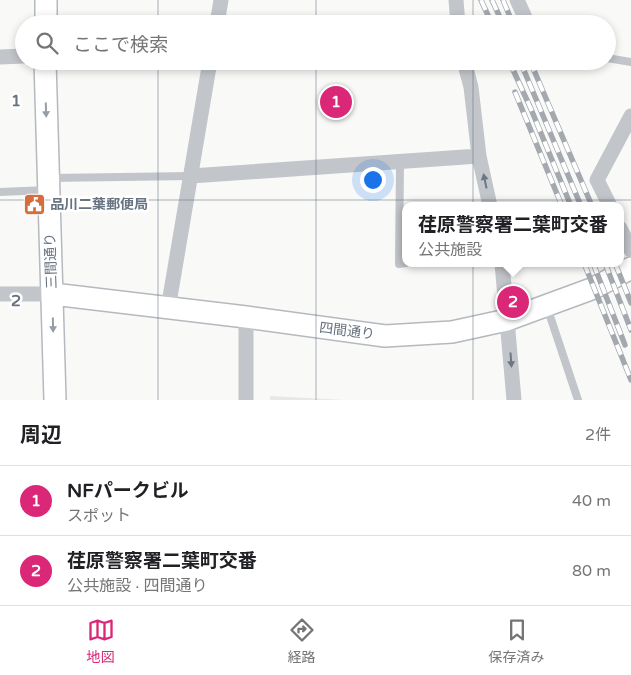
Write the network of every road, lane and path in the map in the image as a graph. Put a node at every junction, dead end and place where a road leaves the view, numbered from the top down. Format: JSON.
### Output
{"nodes":[{"id":1,"x":46,"y":0,"type":"edge"},
{"id":2,"x":221,"y":0,"type":"edge"},
{"id":3,"x":456,"y":0,"type":"edge"},
{"id":4,"x":517,"y":0,"type":"edge"},
{"id":5,"x":46,"y":15,"type":"edge"},
{"id":6,"x":218,"y":15,"type":"edge"},
{"id":7,"x":457,"y":15,"type":"edge"},
{"id":8,"x":524,"y":15,"type":"edge"},
{"id":9,"x":616,"y":60,"type":"edge"},
{"id":10,"x":631,"y":62,"type":"edge"},
{"id":11,"x":45,"y":70,"type":"edge"},
{"id":12,"x":209,"y":70,"type":"edge"},
{"id":13,"x":466,"y":70,"type":"edge"},
{"id":14,"x":631,"y":116,"type":"edge"},
{"id":15,"x":479,"y":156,"type":"junction"},
{"id":16,"x":400,"y":162,"type":"junction"},
{"id":17,"x":191,"y":176,"type":"junction"},
{"id":18,"x":49,"y":184,"type":"junction"},
{"id":19,"x":0,"y":192,"type":"edge"},
{"id":20,"x":489,"y":202,"type":"edge"},
{"id":21,"x":608,"y":202,"type":"edge"},
{"id":22,"x":624,"y":236,"type":"edge"},
{"id":23,"x":631,"y":250,"type":"edge"},
{"id":24,"x":402,"y":264,"type":"edge"},
{"id":25,"x":502,"y":267,"type":"edge"},
{"id":26,"x":631,"y":268,"type":"edge"},
{"id":27,"x":0,"y":294,"type":"edge"},
{"id":28,"x":53,"y":294,"type":"junction"},
{"id":29,"x":547,"y":306,"type":"junction"},
{"id":30,"x":168,"y":308,"type":"junction"},
{"id":31,"x":246,"y":317,"type":"junction"},
{"id":32,"x":508,"y":320,"type":"junction"},
{"id":33,"x":55,"y":400,"type":"edge"},
{"id":34,"x":246,"y":400,"type":"edge"},
{"id":35,"x":514,"y":400,"type":"edge"},
{"id":36,"x":578,"y":400,"type":"edge"}],
"edges":[{"from":1,"to":5,"type":"street"},
{"from":2,"to":6,"type":"street"},
{"from":3,"to":7,"type":"street"},
{"from":4,"to":8,"type":"street"},
{"from":9,"to":10,"type":"lane"},
{"from":11,"to":18,"type":"street","name":"三間通り","one_way":true},
{"from":12,"to":17,"type":"street"},
{"from":13,"to":15,"type":"street"},
{"from":14,"to":21,"type":"street"},
{"from":15,"to":16,"type":"street"},
{"from":20,"to":15,"type":"street","one_way":true},
{"from":16,"to":17,"type":"street"},
{"from":16,"to":24,"type":"lane"},
{"from":17,"to":18,"type":"lane"},
{"from":17,"to":30,"type":"street"},
{"from":18,"to":19,"type":"lane"},
{"from":18,"to":28,"type":"street","name":"三間通り"},
{"from":22,"to":23,"type":"street"},
{"from":25,"to":32,"type":"street"},
{"from":26,"to":29,"type":"street","name":"四間通り"},
{"from":27,"to":28,"type":"street"},
{"from":28,"to":30,"type":"street","name":"四間通り"},
{"from":28,"to":33,"type":"street","name":"三間通り","one_way":true},
{"from":29,"to":32,"type":"street","name":"四間通り"},
{"from":29,"to":36,"type":"lane"},
{"from":30,"to":31,"type":"street","name":"四間通り"},
{"from":31,"to":32,"type":"street","name":"四間通り"},
{"from":31,"to":34,"type":"street"},
{"from":32,"to":35,"type":"street","one_way":true}]}
